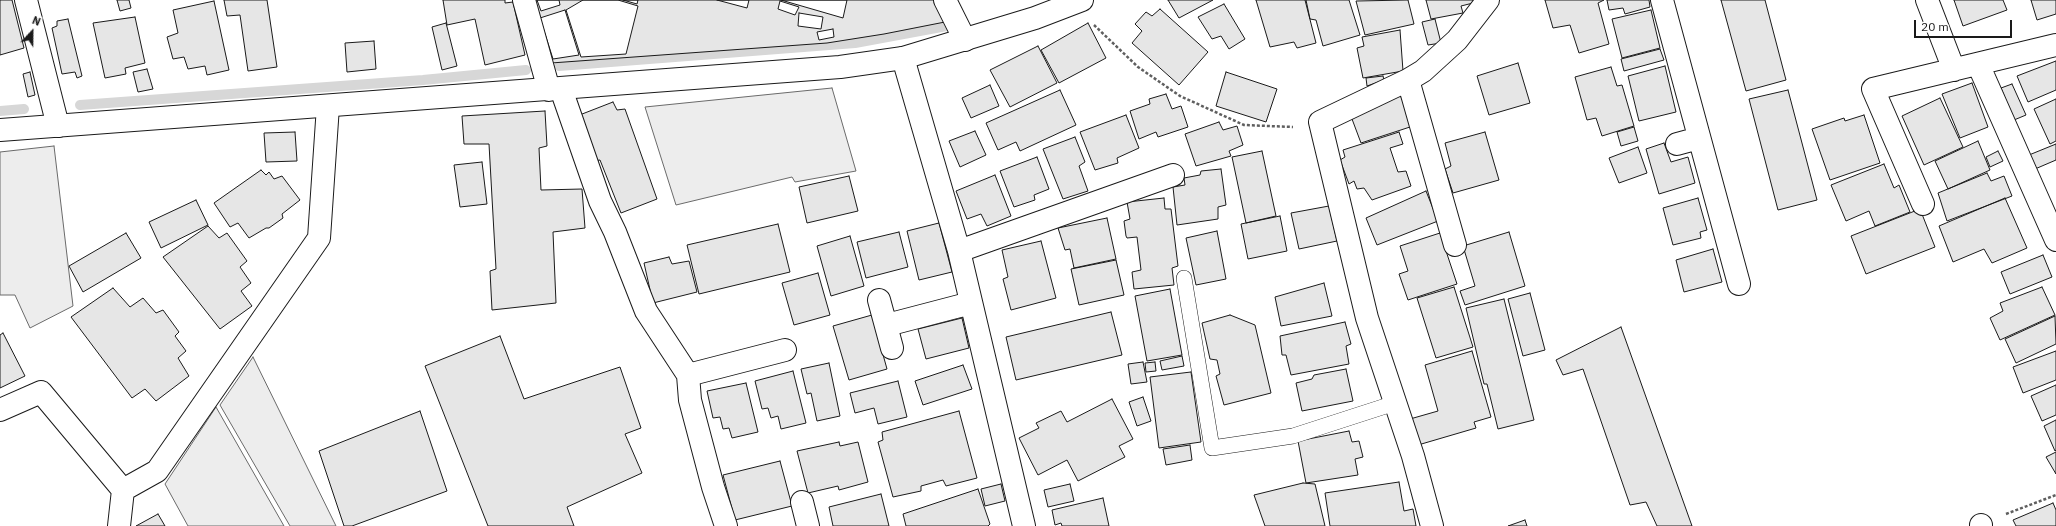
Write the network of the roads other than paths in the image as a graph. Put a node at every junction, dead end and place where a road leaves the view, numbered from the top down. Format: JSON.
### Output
{"nodes":[{"id":1,"x":26,"y":0,"type":"edge"},
{"id":2,"x":524,"y":0,"type":"edge"},
{"id":3,"x":945,"y":0,"type":"edge"},
{"id":4,"x":1488,"y":0,"type":"edge"},
{"id":5,"x":1662,"y":0,"type":"edge"},
{"id":6,"x":1927,"y":0,"type":"edge"},
{"id":7,"x":1079,"y":1,"type":"edge"},
{"id":8,"x":965,"y":40,"type":"junction"},
{"id":9,"x":2056,"y":45,"type":"edge"},
{"id":10,"x":903,"y":58,"type":"junction"},
{"id":11,"x":1978,"y":64,"type":"junction"},
{"id":12,"x":1954,"y":70,"type":"junction"},
{"id":13,"x":1408,"y":80,"type":"junction"},
{"id":14,"x":555,"y":90,"type":"junction"},
{"id":15,"x":328,"y":106,"type":"junction"},
{"id":16,"x":58,"y":126,"type":"junction"},
{"id":17,"x":0,"y":130,"type":"edge"},
{"id":18,"x":1699,"y":138,"type":"junction"},
{"id":19,"x":1678,"y":144,"type":"dead end"},
{"id":20,"x":1174,"y":175,"type":"dead end"},
{"id":21,"x":1923,"y":204,"type":"dead end"},
{"id":22,"x":2056,"y":240,"type":"edge"},
{"id":23,"x":1455,"y":245,"type":"dead end"},
{"id":24,"x":959,"y":251,"type":"junction"},
{"id":25,"x":1184,"y":278,"type":"dead end"},
{"id":26,"x":1739,"y":284,"type":"dead end"},
{"id":27,"x":879,"y":300,"type":"dead end"},
{"id":28,"x":971,"y":303,"type":"junction"},
{"id":29,"x":887,"y":325,"type":"junction"},
{"id":30,"x":892,"y":348,"type":"dead end"},
{"id":31,"x":785,"y":350,"type":"dead end"},
{"id":32,"x":688,"y":375,"type":"junction"},
{"id":33,"x":1395,"y":403,"type":"junction"},
{"id":34,"x":0,"y":410,"type":"edge"},
{"id":35,"x":123,"y":490,"type":"junction"},
{"id":36,"x":802,"y":502,"type":"dead end"},
{"id":37,"x":119,"y":526,"type":"edge"},
{"id":38,"x":726,"y":526,"type":"edge"},
{"id":39,"x":808,"y":526,"type":"edge"},
{"id":40,"x":1024,"y":526,"type":"edge"},
{"id":41,"x":1432,"y":526,"type":"edge"}],
"edges":[{"from":1,"to":16,"type":"street"},
{"from":2,"to":14,"type":"street"},
{"from":3,"to":8,"type":"street"},
{"from":4,"to":13,"type":"street"},
{"from":5,"to":18,"type":"street"},
{"from":6,"to":12,"type":"street"},
{"from":7,"to":8,"type":"street"},
{"from":8,"to":10,"type":"street"},
{"from":9,"to":11,"type":"street"},
{"from":10,"to":14,"type":"street"},
{"from":10,"to":24,"type":"street"},
{"from":11,"to":12,"type":"street"},
{"from":11,"to":22,"type":"street"},
{"from":12,"to":21,"type":"street"},
{"from":13,"to":23,"type":"street"},
{"from":13,"to":33,"type":"street"},
{"from":14,"to":15,"type":"street"},
{"from":14,"to":32,"type":"street"},
{"from":15,"to":16,"type":"street"},
{"from":15,"to":35,"type":"street"},
{"from":16,"to":17,"type":"street"},
{"from":18,"to":19,"type":"street"},
{"from":18,"to":26,"type":"street"},
{"from":20,"to":24,"type":"street"},
{"from":24,"to":28,"type":"street"},
{"from":25,"to":33,"type":"lane"},
{"from":27,"to":29,"type":"street"},
{"from":28,"to":29,"type":"street"},
{"from":28,"to":40,"type":"street"},
{"from":29,"to":30,"type":"street"},
{"from":31,"to":32,"type":"street"},
{"from":32,"to":38,"type":"street"},
{"from":33,"to":41,"type":"street"},
{"from":34,"to":35,"type":"street"},
{"from":35,"to":37,"type":"street"},
{"from":36,"to":39,"type":"street"}]}
